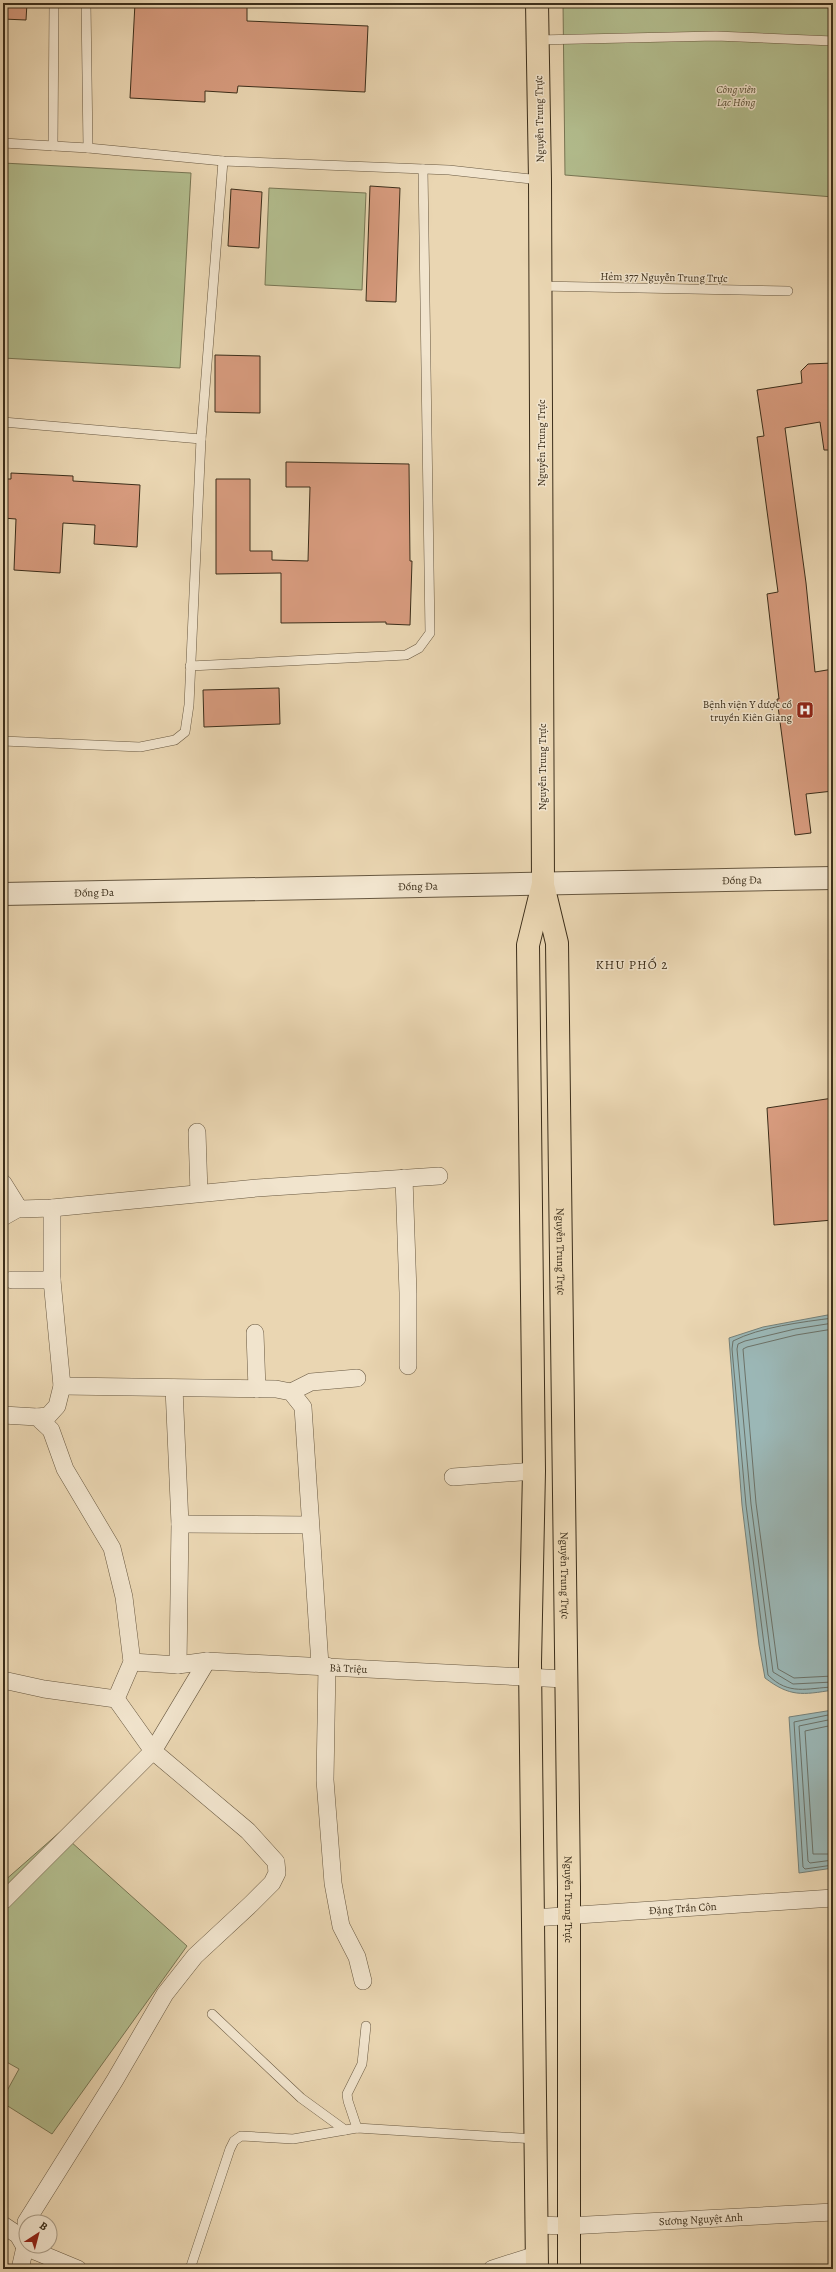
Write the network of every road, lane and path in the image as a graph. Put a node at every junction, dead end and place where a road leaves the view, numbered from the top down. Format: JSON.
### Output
{"nodes":[{"id":1,"x":54,"y":3,"type":"edge"},
{"id":2,"x":86,"y":3,"type":"edge"},
{"id":3,"x":537,"y":3,"type":"edge"},
{"id":4,"x":538,"y":40,"type":"junction"},
{"id":5,"x":833,"y":41,"type":"edge"},
{"id":6,"x":3,"y":143,"type":"edge"},
{"id":7,"x":53,"y":146,"type":"junction"},
{"id":8,"x":88,"y":148,"type":"junction"},
{"id":9,"x":223,"y":161,"type":"junction"},
{"id":10,"x":423,"y":169,"type":"junction"},
{"id":11,"x":540,"y":180,"type":"junction"},
{"id":12,"x":540,"y":286,"type":"junction"},
{"id":13,"x":788,"y":291,"type":"dead end"},
{"id":14,"x":3,"y":422,"type":"edge"},
{"id":15,"x":202,"y":439,"type":"junction"},
{"id":16,"x":190,"y":666,"type":"junction"},
{"id":17,"x":3,"y":741,"type":"edge"},
{"id":18,"x":833,"y":878,"type":"edge"},
{"id":19,"x":542,"y":884,"type":"junction"},
{"id":20,"x":3,"y":894,"type":"edge"},
{"id":21,"x":197,"y":1132,"type":"dead end"},
{"id":22,"x":439,"y":1176,"type":"dead end"},
{"id":23,"x":404,"y":1178,"type":"junction"},
{"id":24,"x":3,"y":1183,"type":"edge"},
{"id":25,"x":199,"y":1194,"type":"junction"},
{"id":26,"x":19,"y":1208,"type":"junction"},
{"id":27,"x":52,"y":1208,"type":"junction"},
{"id":28,"x":3,"y":1217,"type":"edge"},
{"id":29,"x":12,"y":1280,"type":"dead end"},
{"id":30,"x":52,"y":1280,"type":"junction"},
{"id":31,"x":255,"y":1333,"type":"dead end"},
{"id":32,"x":408,"y":1366,"type":"dead end"},
{"id":33,"x":357,"y":1378,"type":"dead end"},
{"id":34,"x":62,"y":1386,"type":"junction"},
{"id":35,"x":174,"y":1388,"type":"junction"},
{"id":36,"x":257,"y":1388,"type":"junction"},
{"id":37,"x":291,"y":1392,"type":"junction"},
{"id":38,"x":3,"y":1414,"type":"edge"},
{"id":39,"x":37,"y":1417,"type":"junction"},
{"id":40,"x":534,"y":1471,"type":"junction"},
{"id":41,"x":453,"y":1477,"type":"dead end"},
{"id":42,"x":180,"y":1524,"type":"junction"},
{"id":43,"x":310,"y":1525,"type":"junction"},
{"id":44,"x":207,"y":1661,"type":"junction"},
{"id":45,"x":132,"y":1662,"type":"junction"},
{"id":46,"x":178,"y":1665,"type":"junction"},
{"id":47,"x":323,"y":1665,"type":"junction"},
{"id":48,"x":531,"y":1678,"type":"junction"},
{"id":49,"x":565,"y":1679,"type":"junction"},
{"id":50,"x":3,"y":1680,"type":"edge"},
{"id":51,"x":116,"y":1699,"type":"junction"},
{"id":52,"x":153,"y":1751,"type":"junction"},
{"id":53,"x":833,"y":1898,"type":"edge"},
{"id":54,"x":3,"y":1901,"type":"edge"},
{"id":55,"x":569,"y":1915,"type":"junction"},
{"id":56,"x":533,"y":1918,"type":"junction"},
{"id":57,"x":364,"y":1981,"type":"dead end"},
{"id":58,"x":212,"y":2014,"type":"dead end"},
{"id":59,"x":366,"y":2026,"type":"dead end"},
{"id":60,"x":357,"y":2128,"type":"junction"},
{"id":61,"x":345,"y":2130,"type":"junction"},
{"id":62,"x":535,"y":2139,"type":"junction"},
{"id":63,"x":833,"y":2212,"type":"edge"},
{"id":64,"x":35,"y":2214,"type":"edge"},
{"id":65,"x":3,"y":2225,"type":"edge"},
{"id":66,"x":536,"y":2225,"type":"junction"},
{"id":67,"x":568,"y":2226,"type":"junction"},
{"id":68,"x":18,"y":2230,"type":"edge"},
{"id":69,"x":22,"y":2254,"type":"edge"},
{"id":70,"x":56,"y":2254,"type":"edge"},
{"id":71,"x":536,"y":2262,"type":"edge"},
{"id":72,"x":568,"y":2263,"type":"edge"},
{"id":73,"x":20,"y":2269,"type":"edge"},
{"id":74,"x":78,"y":2269,"type":"edge"},
{"id":75,"x":190,"y":2269,"type":"edge"},
{"id":76,"x":492,"y":2269,"type":"edge"}],
"edges":[{"from":1,"to":7,"type":"lane"},
{"from":2,"to":8,"type":"lane"},
{"from":3,"to":4,"type":"main road","name":"Nguyễn Trung Trực"},
{"from":4,"to":5,"type":"lane"},
{"from":4,"to":11,"type":"main road","name":"Nguyễn Trung Trực"},
{"from":6,"to":7,"type":"lane"},
{"from":7,"to":8,"type":"lane"},
{"from":8,"to":9,"type":"lane"},
{"from":9,"to":10,"type":"lane"},
{"from":9,"to":15,"type":"lane"},
{"from":10,"to":11,"type":"lane"},
{"from":10,"to":16,"type":"lane"},
{"from":11,"to":12,"type":"main road","name":"Nguyễn Trung Trực"},
{"from":12,"to":13,"type":"lane","name":"Hẻm 377 Nguyễn Trung Trực"},
{"from":12,"to":19,"type":"main road","name":"Nguyễn Trung Trực"},
{"from":14,"to":15,"type":"lane"},
{"from":15,"to":16,"type":"lane"},
{"from":16,"to":17,"type":"lane"},
{"from":18,"to":19,"type":"street","name":"Đống Đa"},
{"from":19,"to":20,"type":"street","name":"Đống Đa"},
{"from":19,"to":40,"type":"main road","name":"Nguyễn Trung Trực"},
{"from":19,"to":49,"type":"main road","name":"Nguyễn Trung Trực"},
{"from":21,"to":25,"type":"street"},
{"from":22,"to":23,"type":"street"},
{"from":23,"to":25,"type":"street"},
{"from":23,"to":32,"type":"street"},
{"from":24,"to":26,"type":"street"},
{"from":25,"to":27,"type":"street"},
{"from":26,"to":27,"type":"street"},
{"from":26,"to":28,"type":"street"},
{"from":27,"to":30,"type":"street"},
{"from":29,"to":30,"type":"street"},
{"from":30,"to":34,"type":"street"},
{"from":31,"to":36,"type":"street"},
{"from":33,"to":37,"type":"street"},
{"from":34,"to":35,"type":"street"},
{"from":34,"to":39,"type":"street"},
{"from":35,"to":36,"type":"street"},
{"from":35,"to":42,"type":"street"},
{"from":36,"to":37,"type":"street"},
{"from":37,"to":43,"type":"street"},
{"from":38,"to":39,"type":"street"},
{"from":39,"to":45,"type":"street"},
{"from":40,"to":41,"type":"street"},
{"from":40,"to":48,"type":"main road","name":"Nguyễn Trung Trực"},
{"from":42,"to":43,"type":"street"},
{"from":42,"to":46,"type":"street"},
{"from":43,"to":47,"type":"street"},
{"from":44,"to":46,"type":"street","name":"Bà Triệu"},
{"from":44,"to":47,"type":"street","name":"Bà Triệu"},
{"from":44,"to":52,"type":"street"},
{"from":45,"to":46,"type":"street","name":"Bà Triệu"},
{"from":45,"to":51,"type":"street"},
{"from":47,"to":48,"type":"street","name":"Bà Triệu"},
{"from":47,"to":57,"type":"street"},
{"from":48,"to":49,"type":"street","name":"Bà Triệu"},
{"from":48,"to":56,"type":"main road","name":"Nguyễn Trung Trực"},
{"from":49,"to":55,"type":"main road","name":"Nguyễn Trung Trực"},
{"from":50,"to":51,"type":"street"},
{"from":51,"to":52,"type":"street"},
{"from":52,"to":54,"type":"street"},
{"from":52,"to":64,"type":"street"},
{"from":53,"to":55,"type":"street","name":"Đặng Trần Côn"},
{"from":55,"to":56,"type":"street","name":"Đặng Trần Côn"},
{"from":55,"to":67,"type":"main road","name":"Nguyễn Trung Trực"},
{"from":56,"to":62,"type":"main road","name":"Nguyễn Trung Trực"},
{"from":58,"to":61,"type":"lane"},
{"from":59,"to":60,"type":"lane"},
{"from":60,"to":61,"type":"lane"},
{"from":60,"to":62,"type":"lane"},
{"from":61,"to":75,"type":"lane"},
{"from":62,"to":66,"type":"main road","name":"Nguyễn Trung Trực"},
{"from":63,"to":67,"type":"street","name":"Sương Nguyệt Anh"},
{"from":65,"to":68,"type":"street"},
{"from":66,"to":67,"type":"street","name":"Sương Nguyệt Anh"},
{"from":66,"to":71,"type":"main road","name":"Nguyễn Trung Trực"},
{"from":67,"to":72,"type":"main road","name":"Nguyễn Trung Trực"},
{"from":69,"to":73,"type":"street"},
{"from":70,"to":74,"type":"street"},
{"from":71,"to":72,"type":"main road"},
{"from":71,"to":76,"type":"street"}]}
